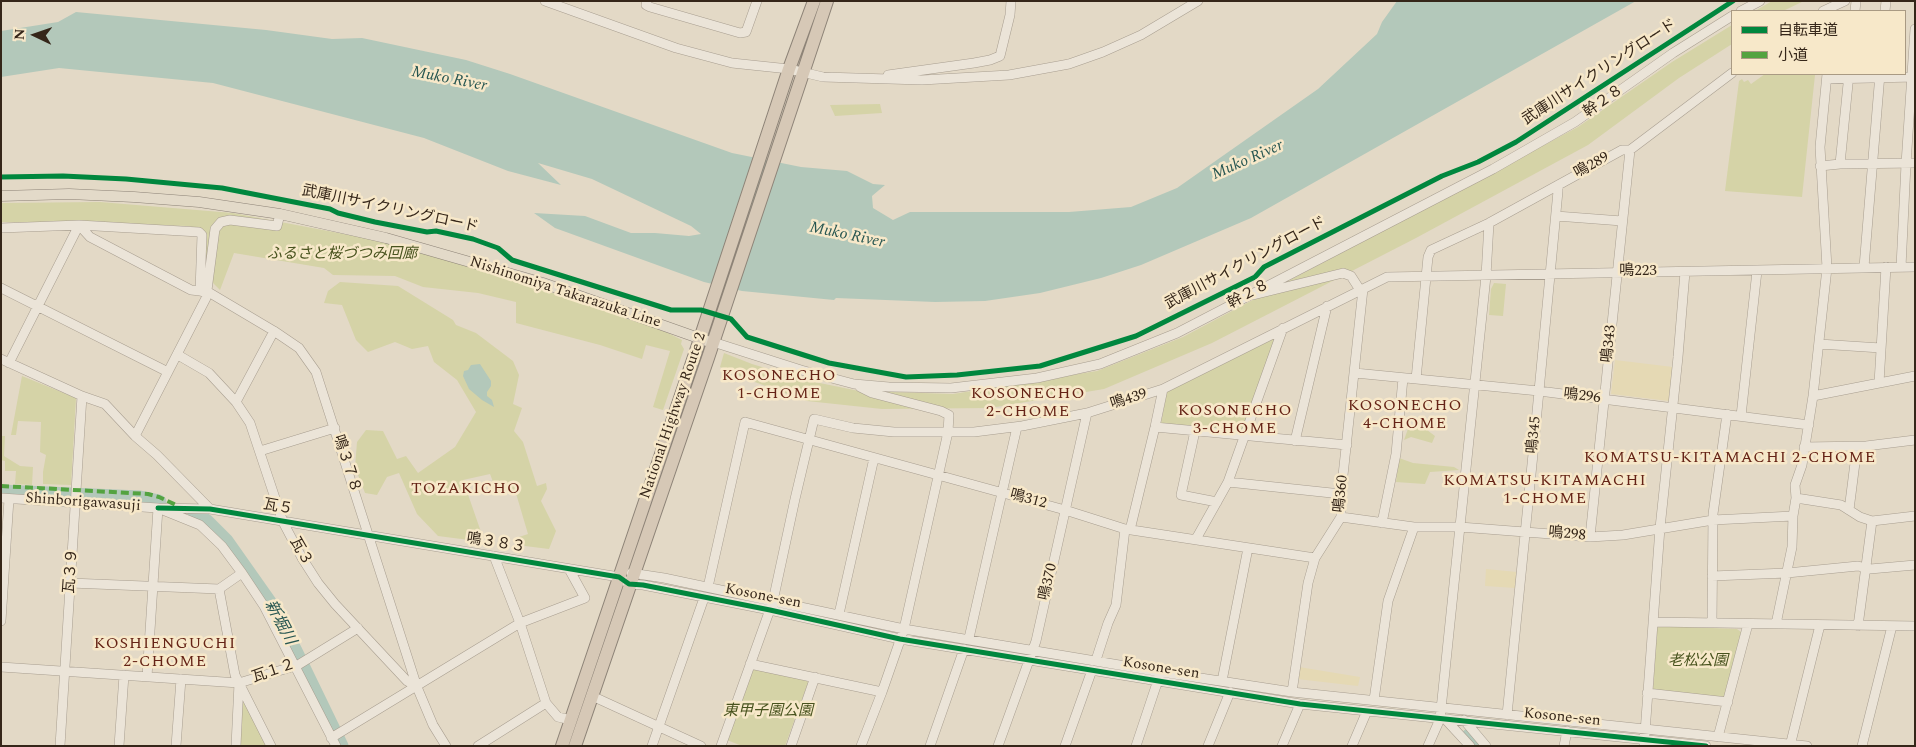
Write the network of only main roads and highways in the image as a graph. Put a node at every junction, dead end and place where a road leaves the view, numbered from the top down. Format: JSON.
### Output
{"nodes":[{"id":1,"x":814,"y":1,"type":"edge"},
{"id":2,"x":827,"y":1,"type":"edge"},
{"id":3,"x":1,"y":196,"type":"edge"},
{"id":4,"x":707,"y":340,"type":"junction"},
{"id":5,"x":627,"y":578,"type":"junction"},
{"id":6,"x":562,"y":746,"type":"edge"},
{"id":7,"x":575,"y":746,"type":"edge"}],
"edges":[{"from":1,"to":4,"type":"highway","name":"National Highway Route 2"},
{"from":2,"to":4,"type":"highway","name":"National Highway Route 2"},
{"from":3,"to":4,"type":"main road","name":"Nishinomiya Takarazuka Line"},
{"from":4,"to":5,"type":"highway","name":"National Highway Route 2"},
{"from":5,"to":6,"type":"highway","name":"National Highway Route 2"},
{"from":5,"to":7,"type":"highway","name":"National Highway Route 2"}]}
